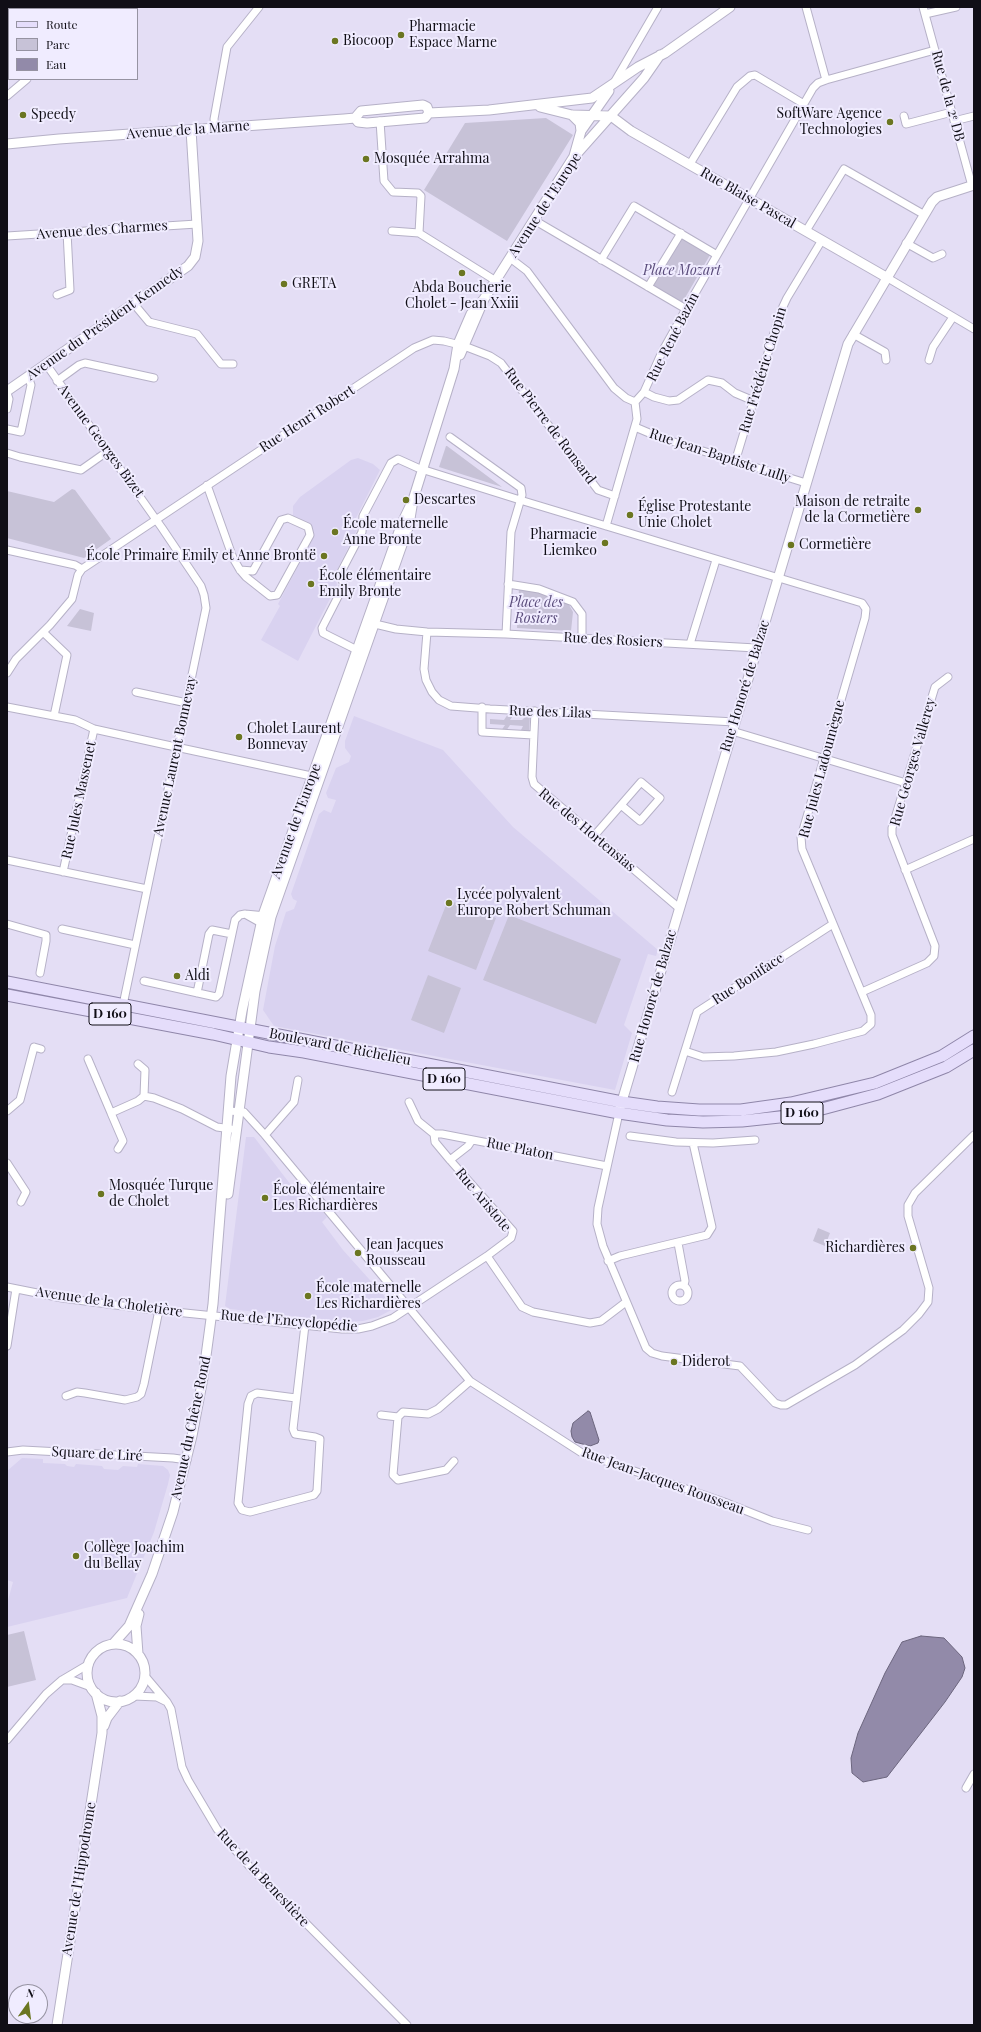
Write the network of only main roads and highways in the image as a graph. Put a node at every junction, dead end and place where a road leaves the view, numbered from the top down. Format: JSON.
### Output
{"nodes":[{"id":1,"x":730,"y":7,"type":"edge"},
{"id":2,"x":660,"y":55,"type":"junction"},
{"id":3,"x":612,"y":86,"type":"junction"},
{"id":4,"x":537,"y":106,"type":"junction"},
{"id":5,"x":429,"y":113,"type":"junction"},
{"id":6,"x":572,"y":115,"type":"junction"},
{"id":7,"x":591,"y":116,"type":"junction"},
{"id":8,"x":611,"y":116,"type":"junction"},
{"id":9,"x":355,"y":118,"type":"junction"},
{"id":10,"x":191,"y":130,"type":"junction"},
{"id":11,"x":581,"y":131,"type":"junction"},
{"id":12,"x":7,"y":141,"type":"edge"},
{"id":13,"x":20,"y":142,"type":"junction"},
{"id":14,"x":7,"y":144,"type":"edge"},
{"id":15,"x":573,"y":158,"type":"junction"},
{"id":16,"x":973,"y":186,"type":"edge"},
{"id":17,"x":886,"y":277,"type":"junction"},
{"id":18,"x":7,"y":392,"type":"edge"},
{"id":19,"x":414,"y":500,"type":"junction"},
{"id":20,"x":316,"y":777,"type":"junction"},
{"id":21,"x":7,"y":982,"type":"edge"},
{"id":22,"x":7,"y":995,"type":"edge"},
{"id":23,"x":243,"y":1035,"type":"junction"},
{"id":24,"x":974,"y":1036,"type":"edge"},
{"id":25,"x":974,"y":1050,"type":"edge"},
{"id":26,"x":622,"y":1102,"type":"junction"},
{"id":27,"x":619,"y":1113,"type":"junction"},
{"id":28,"x":218,"y":1257,"type":"junction"},
{"id":29,"x":144,"y":1595,"type":"junction"},
{"id":30,"x":113,"y":1644,"type":"junction"},
{"id":31,"x":138,"y":1654,"type":"junction"},
{"id":32,"x":94,"y":1690,"type":"junction"},
{"id":33,"x":120,"y":1701,"type":"junction"},
{"id":34,"x":102,"y":1733,"type":"junction"},
{"id":35,"x":56,"y":2025,"type":"edge"}],
"edges":[{"from":1,"to":2,"type":"main road"},
{"from":2,"to":3,"type":"main road"},
{"from":2,"to":8,"type":"main road","name":"Avenue de l’Europe"},
{"from":3,"to":4,"type":"main road"},
{"from":3,"to":7,"type":"main road"},
{"from":4,"to":5,"type":"main road","name":"Avenue de la Marne"},
{"from":4,"to":6,"type":"main road"},
{"from":5,"to":9,"type":"main road","name":"Avenue de la Marne"},
{"from":5,"to":9,"type":"main road","name":"Avenue de la Marne"},
{"from":6,"to":7,"type":"main road"},
{"from":6,"to":11,"type":"main road"},
{"from":7,"to":8,"type":"main road"},
{"from":7,"to":11,"type":"main road"},
{"from":8,"to":15,"type":"main road","name":"Avenue de l’Europe"},
{"from":8,"to":17,"type":"main road","name":"Rue Blaise Pascal"},
{"from":9,"to":10,"type":"main road","name":"Avenue de la Marne"},
{"from":10,"to":13,"type":"main road","name":"Avenue de la Marne"},
{"from":10,"to":18,"type":"main road","name":"Avenue du Président Kennedy"},
{"from":11,"to":15,"type":"main road"},
{"from":12,"to":13,"type":"main road","name":"Avenue de la Marne"},
{"from":13,"to":14,"type":"main road","name":"Avenue de la Marne"},
{"from":15,"to":19,"type":"main road","name":"Avenue de l’Europe"},
{"from":16,"to":17,"type":"main road","name":"Rue Honoré de Balzac"},
{"from":17,"to":26,"type":"main road","name":"Rue Honoré de Balzac"},
{"from":19,"to":20,"type":"main road","name":"Avenue de l’Europe"},
{"from":19,"to":20,"type":"main road","name":"Avenue de l’Europe"},
{"from":20,"to":23,"type":"main road","name":"Avenue de l’Europe"},
{"from":20,"to":23,"type":"main road","name":"Avenue de l’Europe"},
{"from":21,"to":23,"type":"main road","name":"Boulevard de Richelieu","number":"D 160"},
{"from":22,"to":23,"type":"main road","number":"D 160"},
{"from":23,"to":26,"type":"main road","name":"Boulevard de Richelieu","number":"D 160"},
{"from":23,"to":27,"type":"main road","name":"Boulevard de Richelieu","number":"D 160"},
{"from":23,"to":28,"type":"main road","name":"Avenue du Chêne Rond"},
{"from":23,"to":28,"type":"main road","name":"Avenue du Chêne Rond"},
{"from":24,"to":26,"type":"main road","name":"Boulevard de Richelieu","number":"D 160"},
{"from":25,"to":27,"type":"main road","name":"Boulevard de Richelieu","number":"D 160"},
{"from":26,"to":27,"type":"main road"},
{"from":28,"to":29,"type":"main road","name":"Avenue du Chêne Rond"},
{"from":29,"to":30,"type":"main road","name":"Avenue du Chêne Rond"},
{"from":29,"to":31,"type":"main road","name":"Avenue du Chêne Rond"},
{"from":30,"to":31,"type":"main road"},
{"from":30,"to":32,"type":"main road"},
{"from":31,"to":33,"type":"main road"},
{"from":32,"to":33,"type":"main road"},
{"from":32,"to":34,"type":"main road","name":"Avenue de l’Hippodrome"},
{"from":33,"to":34,"type":"main road","name":"Avenue de l’Hippodrome"},
{"from":34,"to":35,"type":"main road","name":"Avenue de l’Hippodrome"}]}
